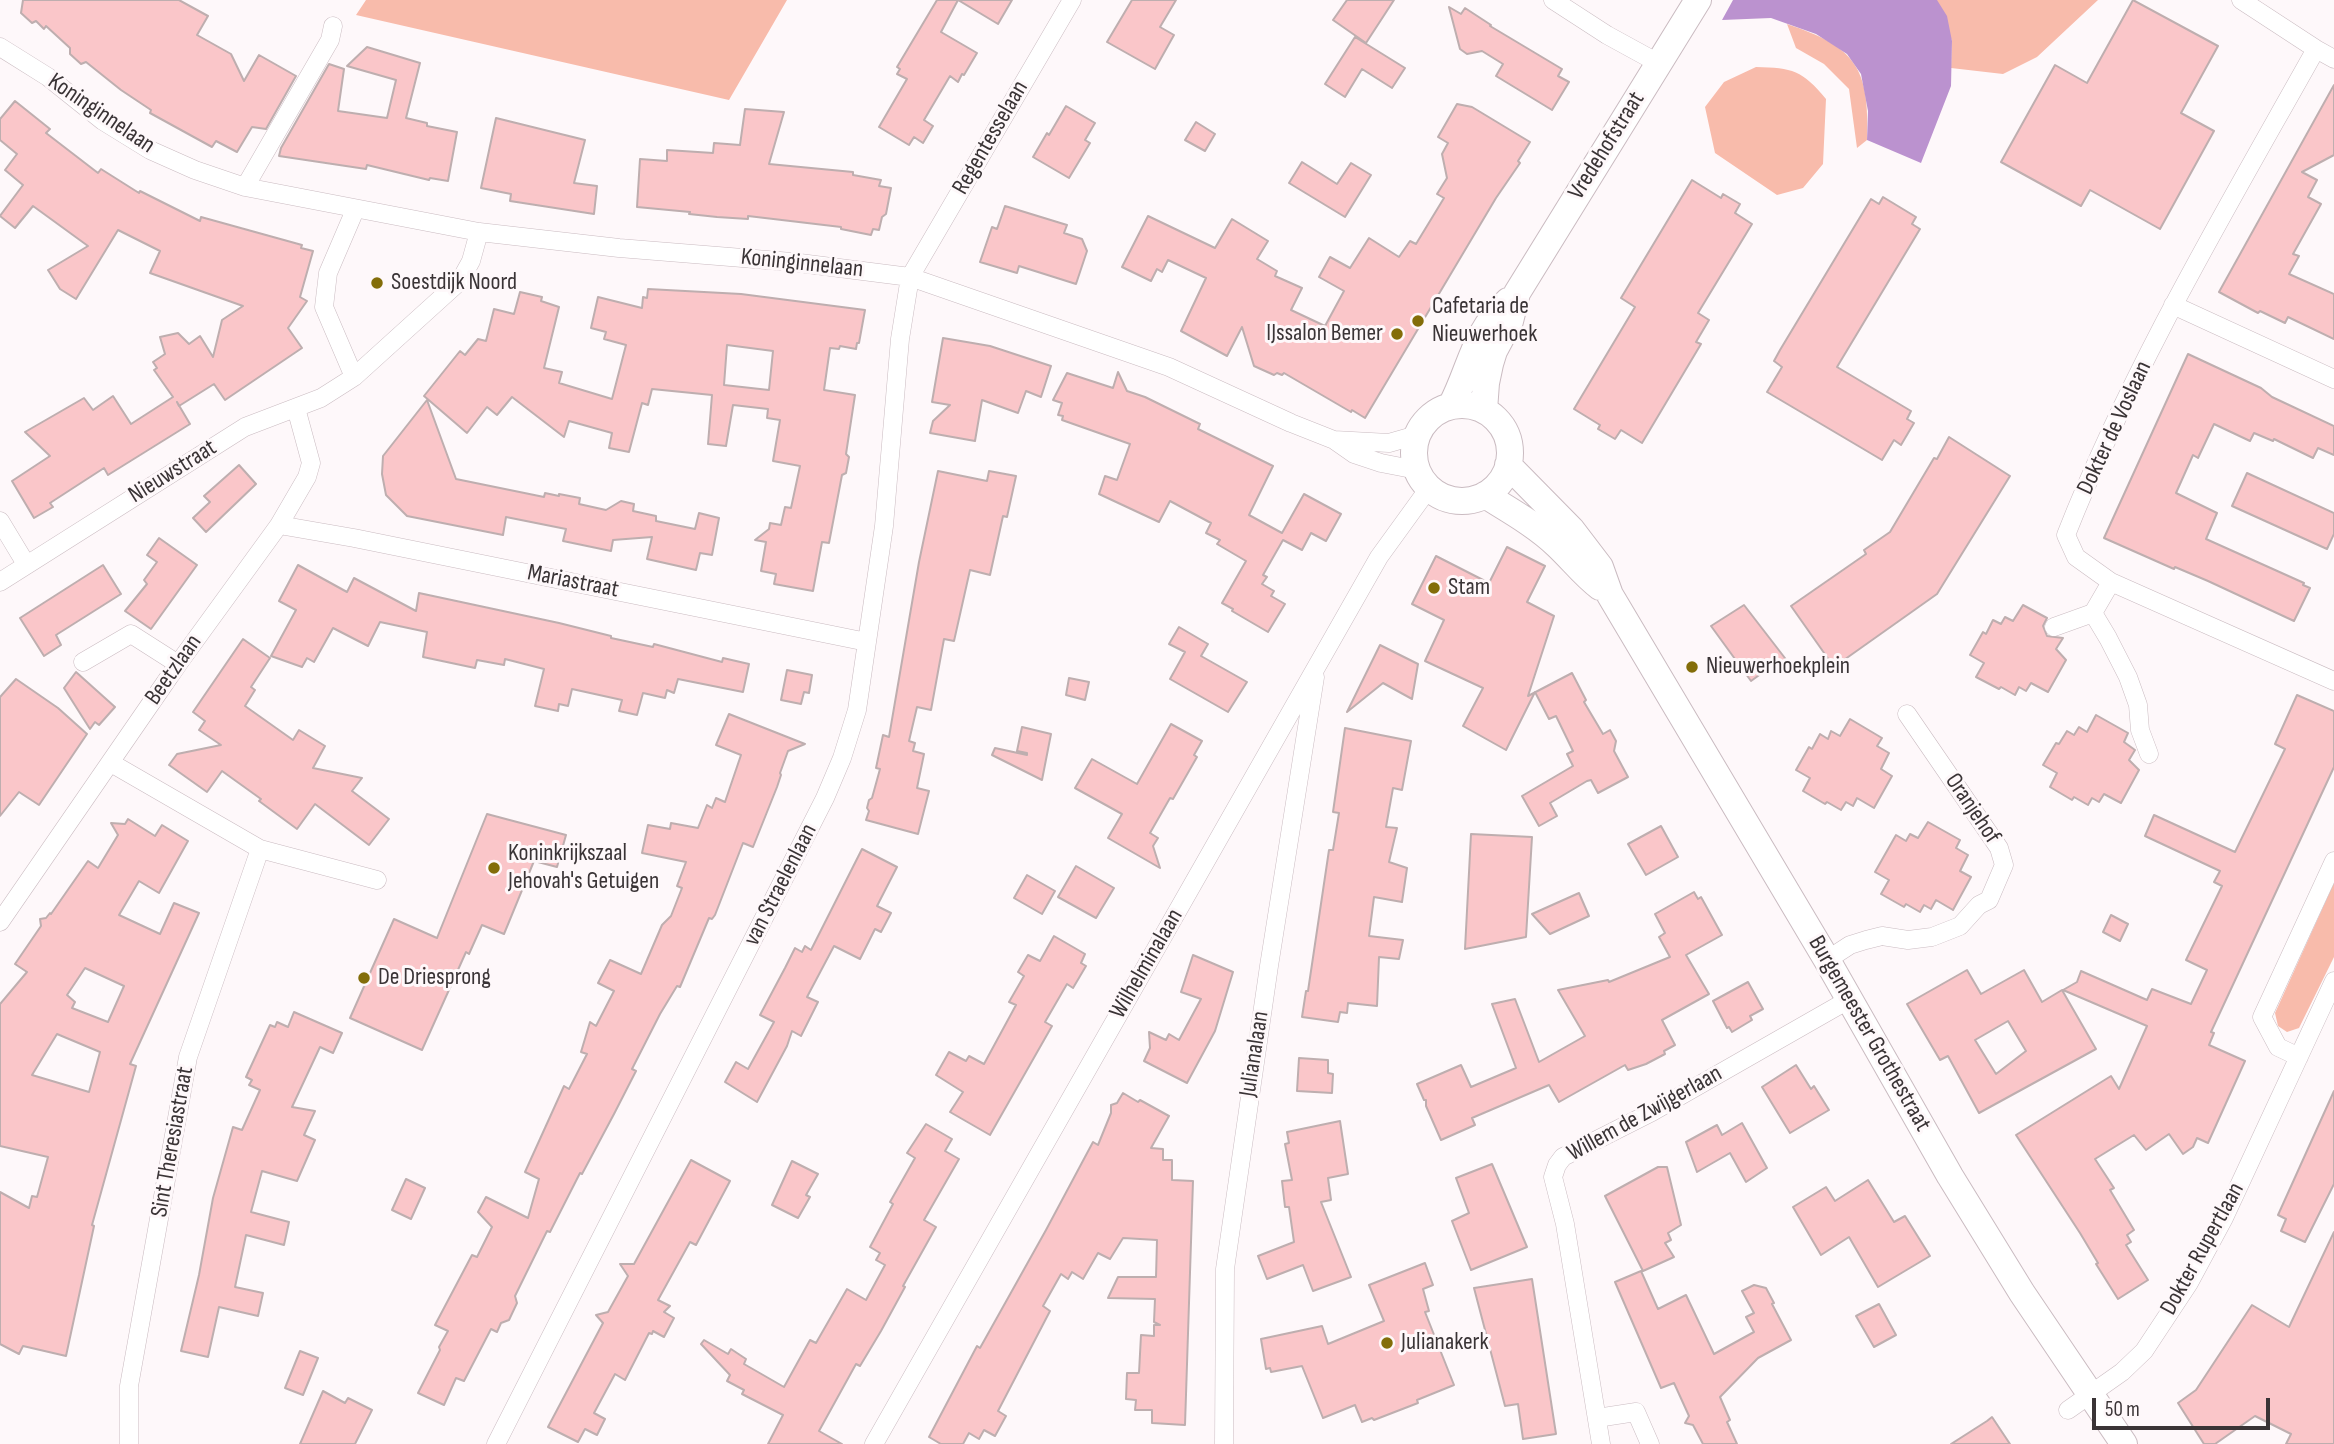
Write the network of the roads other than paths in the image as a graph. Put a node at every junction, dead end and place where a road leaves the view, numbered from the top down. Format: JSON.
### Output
{"nodes":[{"id":1,"x":1072,"y":0,"type":"edge"},
{"id":2,"x":1553,"y":0,"type":"edge"},
{"id":3,"x":1698,"y":0,"type":"edge"},
{"id":4,"x":2241,"y":0,"type":"edge"},
{"id":5,"x":333,"y":26,"type":"dead end"},
{"id":6,"x":0,"y":47,"type":"edge"},
{"id":7,"x":2316,"y":49,"type":"junction"},
{"id":8,"x":2334,"y":59,"type":"edge"},
{"id":9,"x":1660,"y":64,"type":"junction"},
{"id":10,"x":245,"y":187,"type":"junction"},
{"id":11,"x":355,"y":210,"type":"junction"},
{"id":12,"x":479,"y":232,"type":"junction"},
{"id":13,"x":910,"y":276,"type":"junction"},
{"id":14,"x":1517,"y":293,"type":"junction"},
{"id":15,"x":2173,"y":305,"type":"junction"},
{"id":16,"x":354,"y":377,"type":"junction"},
{"id":17,"x":2334,"y":379,"type":"edge"},
{"id":18,"x":1451,"y":406,"type":"junction"},
{"id":19,"x":296,"y":408,"type":"junction"},
{"id":20,"x":1484,"y":410,"type":"junction"},
{"id":21,"x":1417,"y":435,"type":"junction"},
{"id":22,"x":1334,"y":439,"type":"junction"},
{"id":23,"x":1508,"y":465,"type":"junction"},
{"id":24,"x":1423,"y":479,"type":"junction"},
{"id":25,"x":1485,"y":495,"type":"junction"},
{"id":26,"x":0,"y":521,"type":"edge"},
{"id":27,"x":279,"y":525,"type":"junction"},
{"id":28,"x":26,"y":564,"type":"junction"},
{"id":29,"x":0,"y":582,"type":"edge"},
{"id":30,"x":2111,"y":582,"type":"junction"},
{"id":31,"x":1610,"y":595,"type":"junction"},
{"id":32,"x":2093,"y":613,"type":"junction"},
{"id":33,"x":2054,"y":627,"type":"dead end"},
{"id":34,"x":867,"y":642,"type":"junction"},
{"id":35,"x":83,"y":662,"type":"dead end"},
{"id":36,"x":178,"y":664,"type":"junction"},
{"id":37,"x":1317,"y":666,"type":"junction"},
{"id":38,"x":2334,"y":681,"type":"edge"},
{"id":39,"x":1907,"y":714,"type":"dead end"},
{"id":40,"x":2149,"y":754,"type":"dead end"},
{"id":41,"x":111,"y":763,"type":"junction"},
{"id":42,"x":260,"y":849,"type":"junction"},
{"id":43,"x":2334,"y":861,"type":"edge"},
{"id":44,"x":377,"y":880,"type":"dead end"},
{"id":45,"x":0,"y":922,"type":"edge"},
{"id":46,"x":1827,"y":960,"type":"junction"},
{"id":47,"x":2334,"y":981,"type":"edge"},
{"id":48,"x":1850,"y":999,"type":"junction"},
{"id":49,"x":2299,"y":1057,"type":"junction"},
{"id":50,"x":2092,"y":1395,"type":"junction"},
{"id":51,"x":2068,"y":1410,"type":"dead end"},
{"id":52,"x":1597,"y":1418,"type":"junction"},
{"id":53,"x":129,"y":1444,"type":"edge"},
{"id":54,"x":496,"y":1444,"type":"edge"},
{"id":55,"x":874,"y":1444,"type":"edge"},
{"id":56,"x":1224,"y":1444,"type":"edge"},
{"id":57,"x":1601,"y":1444,"type":"edge"},
{"id":58,"x":1650,"y":1444,"type":"edge"},
{"id":59,"x":2124,"y":1444,"type":"edge"}],
"edges":[{"from":1,"to":13,"type":"street","name":"Regentesselaan"},
{"from":2,"to":9,"type":"street"},
{"from":3,"to":9,"type":"main road","name":"Vredehofstraat"},
{"from":4,"to":7,"type":"street"},
{"from":5,"to":10,"type":"street"},
{"from":6,"to":10,"type":"street","name":"Koninginnelaan"},
{"from":7,"to":8,"type":"street"},
{"from":7,"to":15,"type":"street","name":"Dokter de Voslaan"},
{"from":9,"to":14,"type":"main road","name":"Vredehofstraat"},
{"from":10,"to":11,"type":"street","name":"Koninginnelaan"},
{"from":11,"to":12,"type":"street","name":"Koninginnelaan"},
{"from":11,"to":16,"type":"street"},
{"from":12,"to":13,"type":"street","name":"Koninginnelaan"},
{"from":12,"to":16,"type":"street","name":"Nieuwstraat"},
{"from":13,"to":22,"type":"street","name":"Koninginnelaan"},
{"from":13,"to":34,"type":"street","name":"van Straelenlaan"},
{"from":14,"to":18,"type":"main road","name":"Vredehofstraat"},
{"from":14,"to":20,"type":"main road","name":"Vredehofstraat"},
{"from":15,"to":17,"type":"street"},
{"from":15,"to":30,"type":"street","name":"Dokter de Voslaan"},
{"from":16,"to":19,"type":"street","name":"Nieuwstraat"},
{"from":18,"to":20,"type":"main road"},
{"from":18,"to":21,"type":"main road"},
{"from":19,"to":27,"type":"street","name":"Beetzlaan"},
{"from":19,"to":28,"type":"street","name":"Nieuwstraat"},
{"from":20,"to":23,"type":"main road"},
{"from":21,"to":22,"type":"street","name":"Koninginnelaan"},
{"from":21,"to":24,"type":"main road"},
{"from":22,"to":24,"type":"street","name":"Koninginnelaan"},
{"from":23,"to":25,"type":"main road"},
{"from":23,"to":31,"type":"main road"},
{"from":24,"to":25,"type":"main road"},
{"from":24,"to":37,"type":"street","name":"Wilhelminalaan"},
{"from":25,"to":31,"type":"main road"},
{"from":26,"to":28,"type":"street"},
{"from":27,"to":34,"type":"street","name":"Mariastraat"},
{"from":27,"to":36,"type":"street","name":"Beetzlaan"},
{"from":28,"to":29,"type":"street","name":"Nieuwstraat"},
{"from":30,"to":32,"type":"street"},
{"from":30,"to":38,"type":"street","name":"Dokter de Voslaan"},
{"from":31,"to":46,"type":"main road","name":"Burgemeester Grothestraat"},
{"from":32,"to":33,"type":"street"},
{"from":32,"to":40,"type":"street"},
{"from":34,"to":54,"type":"street","name":"van Straelenlaan"},
{"from":35,"to":36,"type":"street"},
{"from":36,"to":41,"type":"street","name":"Beetzlaan"},
{"from":37,"to":55,"type":"street","name":"Wilhelminalaan"},
{"from":37,"to":56,"type":"street","name":"Julianalaan"},
{"from":39,"to":46,"type":"street","name":"Oranjehof"},
{"from":41,"to":42,"type":"street"},
{"from":41,"to":45,"type":"street","name":"Beetzlaan"},
{"from":42,"to":44,"type":"street"},
{"from":42,"to":53,"type":"street","name":"Sint Theresiastraat"},
{"from":43,"to":49,"type":"street"},
{"from":46,"to":48,"type":"main road","name":"Burgemeester Grothestraat"},
{"from":47,"to":49,"type":"street","name":"Dokter Rupertlaan"},
{"from":48,"to":50,"type":"main road","name":"Burgemeester Grothestraat"},
{"from":48,"to":52,"type":"street","name":"Willem de Zwijgerlaan"},
{"from":49,"to":50,"type":"street","name":"Dokter Rupertlaan"},
{"from":50,"to":51,"type":"street","name":"Dokter Rupertlaan"},
{"from":50,"to":59,"type":"main road","name":"Burgemeester Grothestraat"},
{"from":52,"to":57,"type":"street","name":"Willem de Zwijgerlaan"},
{"from":52,"to":58,"type":"street"}]}
